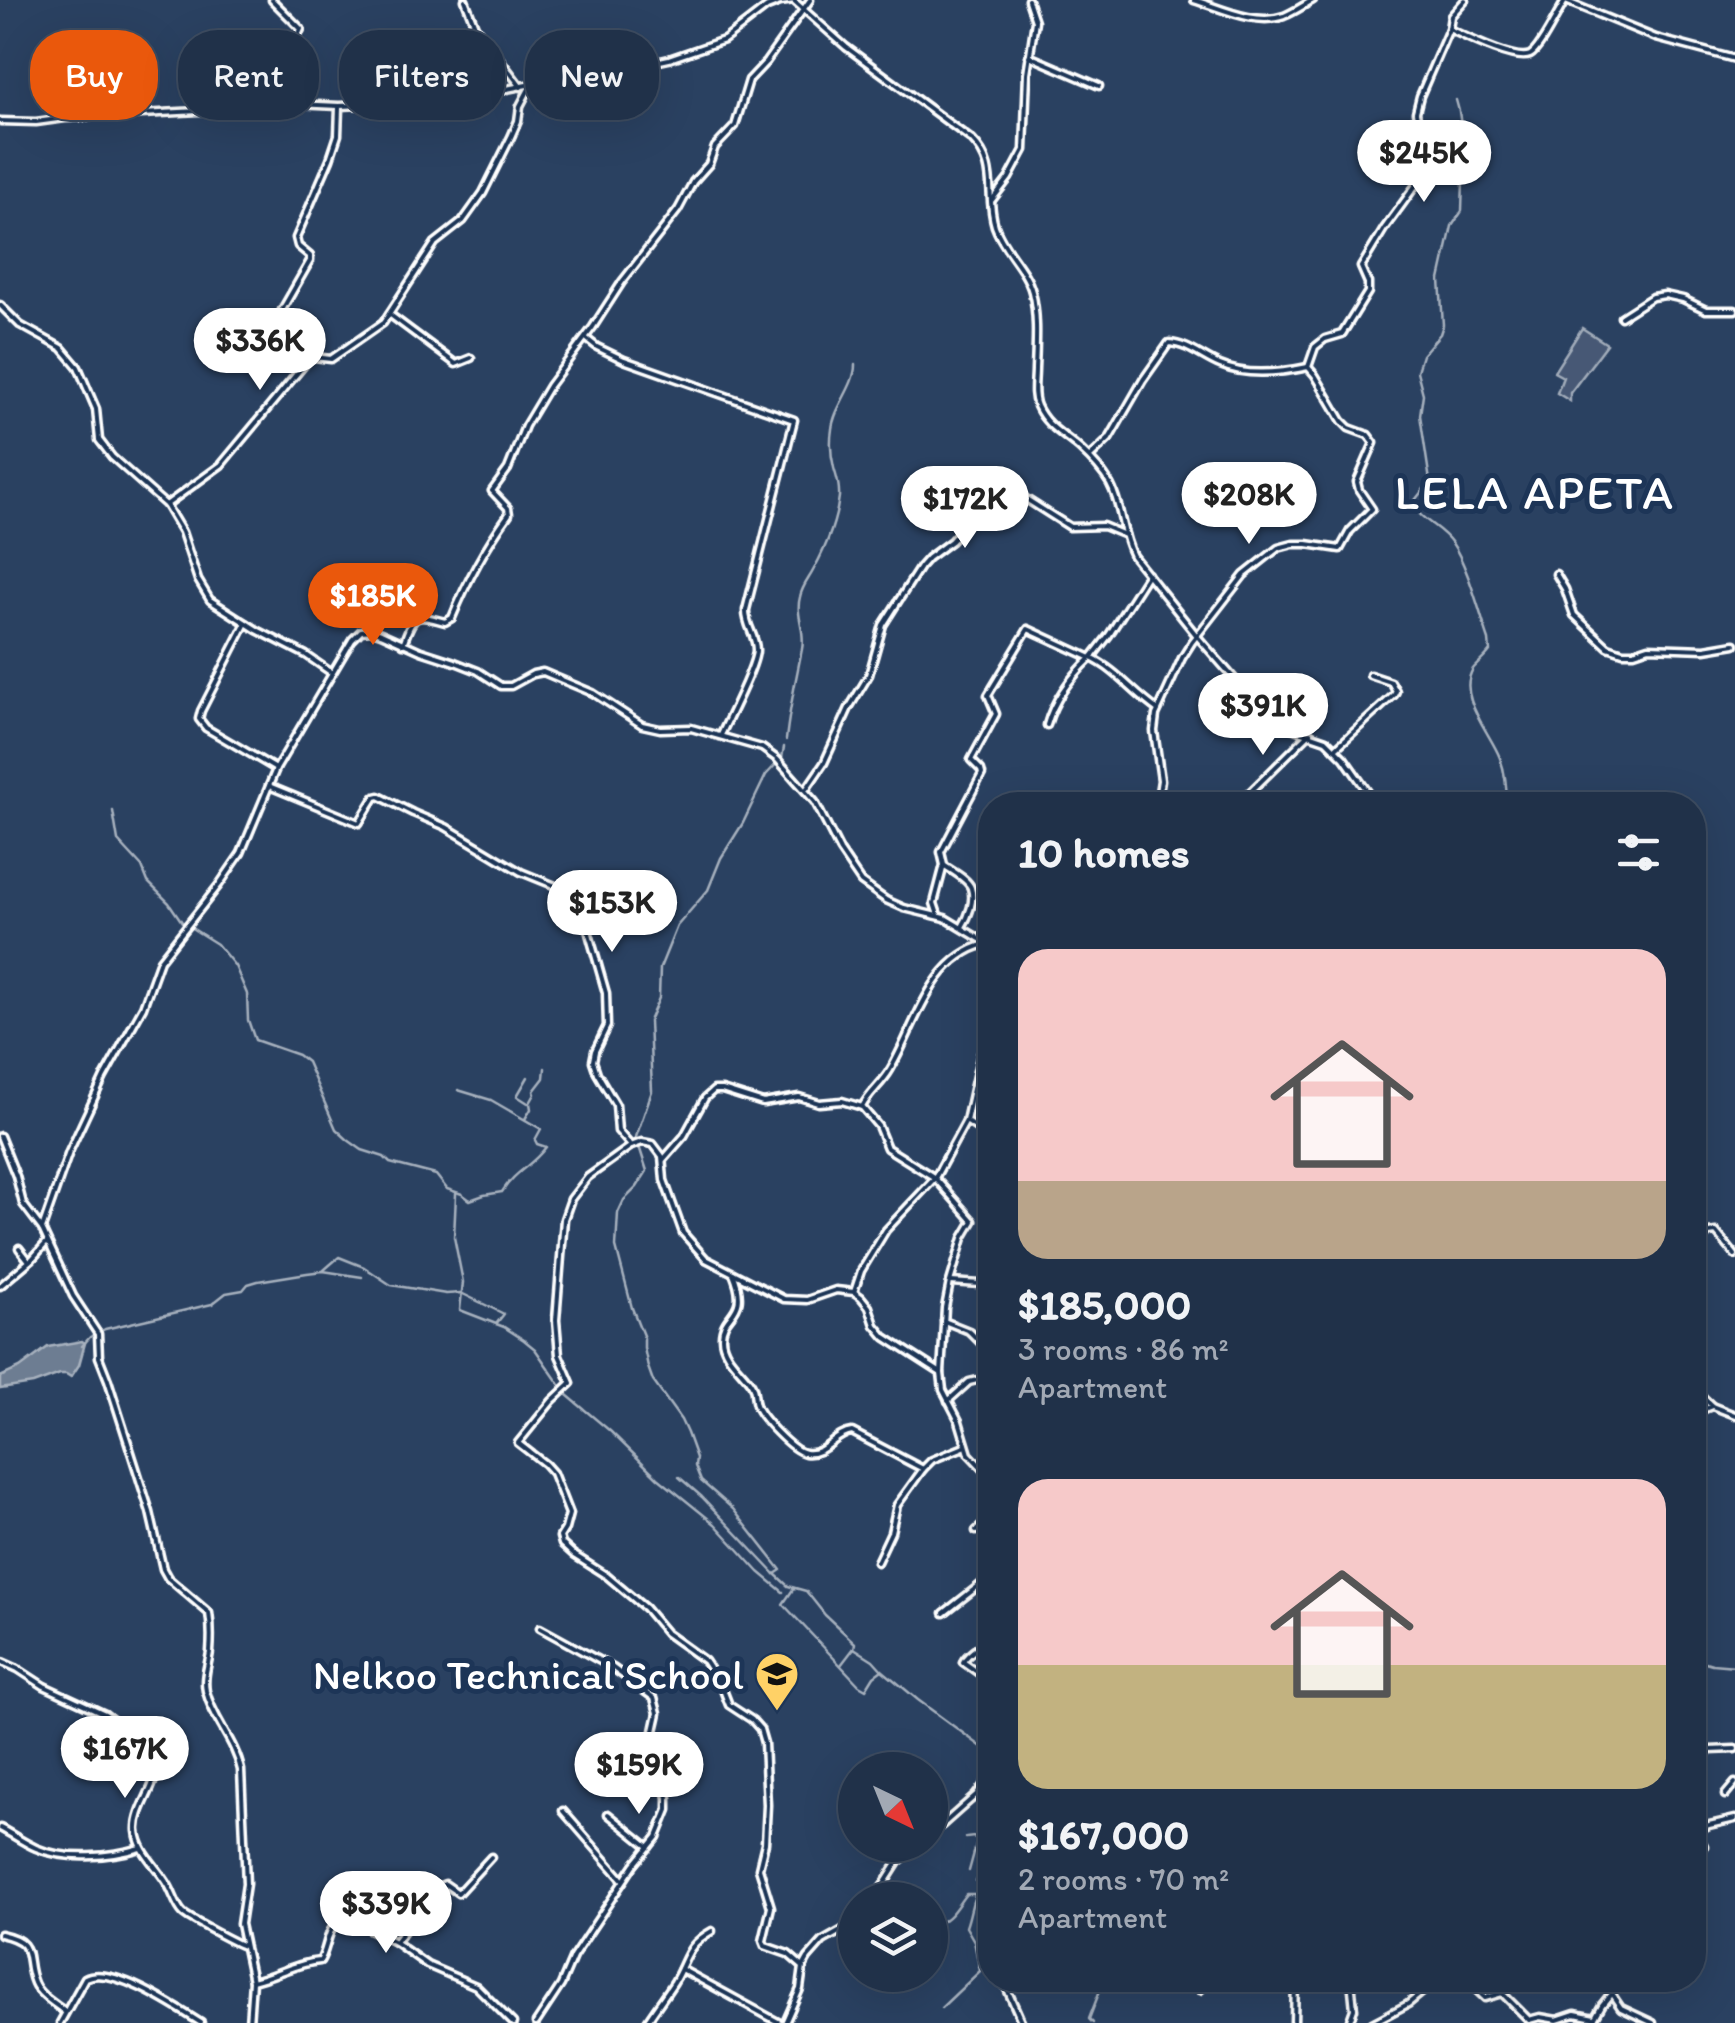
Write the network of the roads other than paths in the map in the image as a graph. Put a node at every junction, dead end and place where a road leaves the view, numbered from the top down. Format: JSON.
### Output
{"nodes":[{"id":1,"x":272,"y":0,"type":"edge"},
{"id":2,"x":465,"y":0,"type":"edge"},
{"id":3,"x":794,"y":0,"type":"edge"},
{"id":4,"x":810,"y":0,"type":"edge"},
{"id":5,"x":1028,"y":0,"type":"edge"},
{"id":6,"x":1194,"y":0,"type":"edge"},
{"id":7,"x":1313,"y":0,"type":"edge"},
{"id":8,"x":1465,"y":0,"type":"edge"},
{"id":9,"x":1564,"y":1,"type":"edge"},
{"id":10,"x":804,"y":11,"type":"junction"},
{"id":11,"x":1449,"y":29,"type":"junction"},
{"id":12,"x":302,"y":30,"type":"edge"},
{"id":13,"x":1029,"y":56,"type":"junction"},
{"id":14,"x":1735,"y":59,"type":"edge"},
{"id":15,"x":659,"y":61,"type":"edge"},
{"id":16,"x":1098,"y":86,"type":"dead end"},
{"id":17,"x":525,"y":87,"type":"edge"},
{"id":18,"x":521,"y":88,"type":"junction"},
{"id":19,"x":505,"y":91,"type":"edge"},
{"id":20,"x":525,"y":97,"type":"edge"},
{"id":21,"x":178,"y":112,"type":"edge"},
{"id":22,"x":339,"y":120,"type":"edge"},
{"id":23,"x":0,"y":121,"type":"edge"},
{"id":24,"x":992,"y":200,"type":"junction"},
{"id":25,"x":0,"y":304,"type":"edge"},
{"id":26,"x":282,"y":310,"type":"dead end"},
{"id":27,"x":1735,"y":310,"type":"edge"},
{"id":28,"x":389,"y":314,"type":"junction"},
{"id":29,"x":1621,"y":317,"type":"dead end"},
{"id":30,"x":585,"y":338,"type":"junction"},
{"id":31,"x":471,"y":358,"type":"dead end"},
{"id":32,"x":1308,"y":367,"type":"junction"},
{"id":33,"x":1089,"y":458,"type":"junction"},
{"id":34,"x":166,"y":505,"type":"junction"},
{"id":35,"x":1125,"y":535,"type":"junction"},
{"id":36,"x":1148,"y":574,"type":"junction"},
{"id":37,"x":1556,"y":574,"type":"dead end"},
{"id":38,"x":246,"y":623,"type":"junction"},
{"id":39,"x":1197,"y":636,"type":"junction"},
{"id":40,"x":403,"y":644,"type":"junction"},
{"id":41,"x":1735,"y":644,"type":"edge"},
{"id":42,"x":1090,"y":658,"type":"junction"},
{"id":43,"x":332,"y":673,"type":"junction"},
{"id":44,"x":1370,"y":674,"type":"dead end"},
{"id":45,"x":1158,"y":710,"type":"junction"},
{"id":46,"x":1047,"y":725,"type":"dead end"},
{"id":47,"x":1310,"y":733,"type":"junction"},
{"id":48,"x":721,"y":735,"type":"junction"},
{"id":49,"x":1335,"y":748,"type":"junction"},
{"id":50,"x":276,"y":769,"type":"junction"},
{"id":51,"x":269,"y":786,"type":"junction"},
{"id":52,"x":806,"y":790,"type":"junction"},
{"id":53,"x":1160,"y":792,"type":"edge"},
{"id":54,"x":1251,"y":792,"type":"edge"},
{"id":55,"x":1368,"y":792,"type":"edge"},
{"id":56,"x":944,"y":865,"type":"junction"},
{"id":57,"x":938,"y":915,"type":"junction"},
{"id":58,"x":962,"y":926,"type":"junction"},
{"id":59,"x":978,"y":937,"type":"edge"},
{"id":60,"x":978,"y":947,"type":"edge"},
{"id":61,"x":978,"y":1067,"type":"edge"},
{"id":62,"x":862,"y":1107,"type":"junction"},
{"id":63,"x":966,"y":1121,"type":"junction"},
{"id":64,"x":978,"y":1130,"type":"edge"},
{"id":65,"x":0,"y":1136,"type":"edge"},
{"id":66,"x":632,"y":1146,"type":"junction"},
{"id":67,"x":3,"y":1153,"type":"edge"},
{"id":68,"x":663,"y":1160,"type":"junction"},
{"id":69,"x":936,"y":1178,"type":"junction"},
{"id":70,"x":42,"y":1229,"type":"junction"},
{"id":71,"x":1706,"y":1236,"type":"edge"},
{"id":72,"x":47,"y":1242,"type":"junction"},
{"id":73,"x":19,"y":1248,"type":"dead end"},
{"id":74,"x":1735,"y":1254,"type":"edge"},
{"id":75,"x":29,"y":1260,"type":"junction"},
{"id":76,"x":733,"y":1272,"type":"junction"},
{"id":77,"x":950,"y":1282,"type":"junction"},
{"id":78,"x":978,"y":1284,"type":"edge"},
{"id":79,"x":0,"y":1286,"type":"edge"},
{"id":80,"x":854,"y":1292,"type":"junction"},
{"id":81,"x":944,"y":1321,"type":"junction"},
{"id":82,"x":978,"y":1340,"type":"edge"},
{"id":83,"x":941,"y":1373,"type":"junction"},
{"id":84,"x":978,"y":1380,"type":"edge"},
{"id":85,"x":1706,"y":1400,"type":"edge"},
{"id":86,"x":948,"y":1401,"type":"junction"},
{"id":87,"x":1712,"y":1406,"type":"junction"},
{"id":88,"x":1706,"y":1408,"type":"edge"},
{"id":89,"x":1735,"y":1415,"type":"edge"},
{"id":90,"x":966,"y":1446,"type":"junction"},
{"id":91,"x":978,"y":1465,"type":"edge"},
{"id":92,"x":923,"y":1469,"type":"junction"},
{"id":93,"x":877,"y":1562,"type":"dead end"},
{"id":94,"x":978,"y":1587,"type":"edge"},
{"id":95,"x":944,"y":1613,"type":"dead end"},
{"id":96,"x":540,"y":1628,"type":"dead end"},
{"id":97,"x":978,"y":1650,"type":"edge"},
{"id":98,"x":0,"y":1661,"type":"edge"},
{"id":99,"x":978,"y":1673,"type":"edge"},
{"id":100,"x":1706,"y":1749,"type":"edge"},
{"id":101,"x":1735,"y":1749,"type":"edge"},
{"id":102,"x":1735,"y":1783,"type":"edge"},
{"id":103,"x":978,"y":1792,"type":"edge"},
{"id":104,"x":1725,"y":1795,"type":"dead end"},
{"id":105,"x":562,"y":1811,"type":"dead end"},
{"id":106,"x":608,"y":1814,"type":"dead end"},
{"id":107,"x":1735,"y":1819,"type":"edge"},
{"id":108,"x":948,"y":1820,"type":"edge"},
{"id":109,"x":1706,"y":1827,"type":"edge"},
{"id":110,"x":0,"y":1828,"type":"edge"},
{"id":111,"x":649,"y":1847,"type":"junction"},
{"id":112,"x":142,"y":1848,"type":"junction"},
{"id":113,"x":491,"y":1857,"type":"dead end"},
{"id":114,"x":624,"y":1880,"type":"junction"},
{"id":115,"x":712,"y":1930,"type":"dead end"},
{"id":116,"x":838,"y":1933,"type":"edge"},
{"id":117,"x":0,"y":1934,"type":"edge"},
{"id":118,"x":396,"y":1942,"type":"junction"},
{"id":119,"x":244,"y":1946,"type":"junction"},
{"id":120,"x":803,"y":1967,"type":"junction"},
{"id":121,"x":681,"y":1969,"type":"junction"},
{"id":122,"x":252,"y":1981,"type":"junction"},
{"id":123,"x":1008,"y":1992,"type":"edge"},
{"id":124,"x":1295,"y":1992,"type":"edge"},
{"id":125,"x":1353,"y":1992,"type":"edge"},
{"id":126,"x":1422,"y":1992,"type":"edge"},
{"id":127,"x":1479,"y":1992,"type":"edge"},
{"id":128,"x":1612,"y":1992,"type":"joint"},
{"id":129,"x":66,"y":2012,"type":"junction"},
{"id":130,"x":1593,"y":2021,"type":"edge"},
{"id":131,"x":60,"y":2023,"type":"edge"},
{"id":132,"x":201,"y":2023,"type":"edge"},
{"id":133,"x":250,"y":2023,"type":"edge"},
{"id":134,"x":513,"y":2023,"type":"edge"},
{"id":135,"x":536,"y":2023,"type":"edge"},
{"id":136,"x":646,"y":2023,"type":"edge"},
{"id":137,"x":783,"y":2023,"type":"edge"},
{"id":138,"x":1022,"y":2023,"type":"edge"},
{"id":139,"x":1294,"y":2023,"type":"edge"},
{"id":140,"x":1349,"y":2023,"type":"edge"},
{"id":141,"x":1372,"y":2023,"type":"edge"},
{"id":142,"x":1652,"y":2023,"type":"edge"}],
"edges":[{"from":1,"to":12,"type":"street"},
{"from":2,"to":18,"type":"street"},
{"from":3,"to":10,"type":"street"},
{"from":3,"to":15,"type":"street"},
{"from":4,"to":10,"type":"street"},
{"from":5,"to":13,"type":"street"},
{"from":6,"to":7,"type":"street"},
{"from":8,"to":11,"type":"street"},
{"from":9,"to":11,"type":"street"},
{"from":9,"to":14,"type":"street"},
{"from":10,"to":24,"type":"street"},
{"from":10,"to":30,"type":"street"},
{"from":11,"to":32,"type":"street"},
{"from":13,"to":16,"type":"street"},
{"from":13,"to":24,"type":"street"},
{"from":17,"to":18,"type":"street"},
{"from":18,"to":19,"type":"street"},
{"from":20,"to":28,"type":"street"},
{"from":21,"to":23,"type":"street"},
{"from":22,"to":26,"type":"street"},
{"from":24,"to":33,"type":"street"},
{"from":25,"to":34,"type":"street"},
{"from":27,"to":29,"type":"street"},
{"from":28,"to":31,"type":"street"},
{"from":28,"to":34,"type":"street"},
{"from":30,"to":40,"type":"street"},
{"from":30,"to":48,"type":"street"},
{"from":32,"to":33,"type":"street"},
{"from":32,"to":39,"type":"street"},
{"from":33,"to":35,"type":"street"},
{"from":34,"to":38,"type":"street"},
{"from":35,"to":36,"type":"street"},
{"from":35,"to":52,"type":"street"},
{"from":36,"to":39,"type":"street"},
{"from":36,"to":42,"type":"street"},
{"from":37,"to":41,"type":"street"},
{"from":38,"to":43,"type":"street"},
{"from":38,"to":50,"type":"street"},
{"from":39,"to":45,"type":"street"},
{"from":39,"to":47,"type":"street"},
{"from":40,"to":43,"type":"street"},
{"from":40,"to":48,"type":"street"},
{"from":42,"to":45,"type":"street"},
{"from":42,"to":46,"type":"street"},
{"from":42,"to":56,"type":"street"},
{"from":43,"to":50,"type":"street"},
{"from":44,"to":49,"type":"street"},
{"from":45,"to":53,"type":"street"},
{"from":47,"to":49,"type":"street"},
{"from":47,"to":54,"type":"street"},
{"from":48,"to":52,"type":"street"},
{"from":49,"to":55,"type":"street"},
{"from":50,"to":51,"type":"street"},
{"from":51,"to":66,"type":"street"},
{"from":51,"to":70,"type":"street"},
{"from":52,"to":57,"type":"street"},
{"from":56,"to":57,"type":"street"},
{"from":56,"to":58,"type":"street"},
{"from":57,"to":58,"type":"street"},
{"from":58,"to":59,"type":"street"},
{"from":60,"to":62,"type":"street"},
{"from":61,"to":63,"type":"street"},
{"from":62,"to":68,"type":"street"},
{"from":62,"to":69,"type":"street"},
{"from":63,"to":64,"type":"street"},
{"from":63,"to":69,"type":"street"},
{"from":65,"to":67,"type":"street"},
{"from":66,"to":68,"type":"street"},
{"from":66,"to":120,"type":"street"},
{"from":67,"to":70,"type":"street"},
{"from":68,"to":76,"type":"street"},
{"from":69,"to":77,"type":"street"},
{"from":69,"to":80,"type":"street"},
{"from":70,"to":72,"type":"street"},
{"from":71,"to":74,"type":"street"},
{"from":72,"to":75,"type":"street"},
{"from":72,"to":119,"type":"street"},
{"from":73,"to":75,"type":"street"},
{"from":75,"to":79,"type":"street"},
{"from":76,"to":80,"type":"street"},
{"from":76,"to":92,"type":"street"},
{"from":77,"to":78,"type":"street"},
{"from":77,"to":81,"type":"street"},
{"from":80,"to":83,"type":"street"},
{"from":81,"to":82,"type":"street"},
{"from":81,"to":83,"type":"street"},
{"from":83,"to":86,"type":"street"},
{"from":84,"to":86,"type":"street"},
{"from":85,"to":87,"type":"street"},
{"from":86,"to":90,"type":"street"},
{"from":87,"to":88,"type":"street"},
{"from":87,"to":89,"type":"street"},
{"from":90,"to":91,"type":"street"},
{"from":90,"to":92,"type":"street"},
{"from":92,"to":93,"type":"street"},
{"from":94,"to":95,"type":"street"},
{"from":96,"to":111,"type":"street"},
{"from":97,"to":99,"type":"street"},
{"from":98,"to":112,"type":"street"},
{"from":100,"to":101,"type":"street"},
{"from":102,"to":104,"type":"street"},
{"from":103,"to":108,"type":"street"},
{"from":105,"to":114,"type":"street"},
{"from":106,"to":111,"type":"street"},
{"from":107,"to":109,"type":"street"},
{"from":110,"to":112,"type":"street"},
{"from":111,"to":114,"type":"street"},
{"from":112,"to":119,"type":"street"},
{"from":113,"to":118,"type":"street"},
{"from":114,"to":135,"type":"street"},
{"from":115,"to":121,"type":"street"},
{"from":116,"to":120,"type":"street"},
{"from":117,"to":129,"type":"street"},
{"from":118,"to":122,"type":"street"},
{"from":118,"to":134,"type":"street"},
{"from":119,"to":122,"type":"street"},
{"from":120,"to":137,"type":"street"},
{"from":121,"to":136,"type":"street"},
{"from":121,"to":137,"type":"street"},
{"from":122,"to":133,"type":"street"},
{"from":123,"to":138,"type":"street"},
{"from":124,"to":139,"type":"street"},
{"from":125,"to":140,"type":"street"},
{"from":126,"to":141,"type":"street"},
{"from":127,"to":130,"type":"street"},
{"from":128,"to":130,"type":"street"},
{"from":128,"to":142,"type":"street"},
{"from":129,"to":131,"type":"street"},
{"from":129,"to":132,"type":"street"}]}
